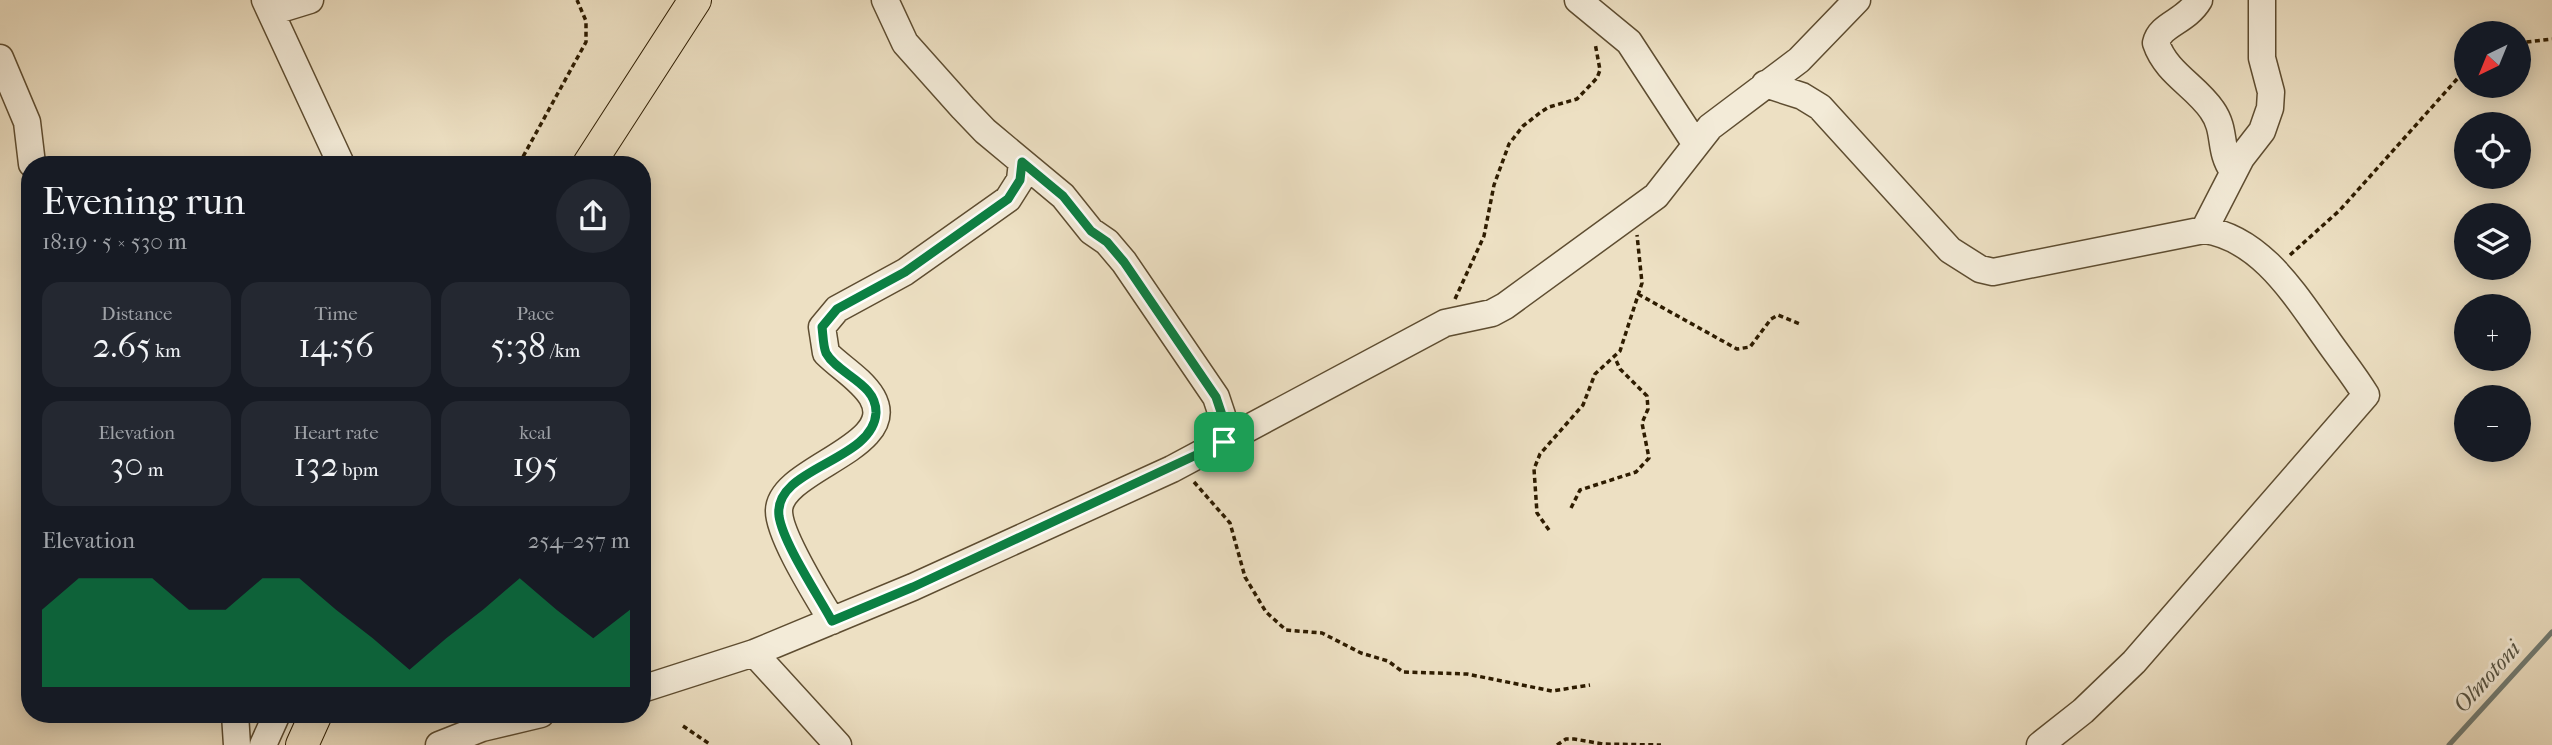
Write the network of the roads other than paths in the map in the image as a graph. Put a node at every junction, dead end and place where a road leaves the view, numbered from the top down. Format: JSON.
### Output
{"nodes":[{"id":1,"x":310,"y":0,"type":"edge"},
{"id":2,"x":695,"y":0,"type":"edge"},
{"id":3,"x":885,"y":0,"type":"edge"},
{"id":4,"x":2199,"y":0,"type":"edge"},
{"id":5,"x":2262,"y":0,"type":"edge"},
{"id":6,"x":1856,"y":1,"type":"edge"},
{"id":7,"x":1585,"y":5,"type":"edge"},
{"id":8,"x":268,"y":6,"type":"edge"},
{"id":9,"x":0,"y":58,"type":"edge"},
{"id":10,"x":1765,"y":84,"type":"junction"},
{"id":11,"x":1695,"y":142,"type":"junction"},
{"id":12,"x":31,"y":156,"type":"edge"},
{"id":13,"x":337,"y":156,"type":"edge"},
{"id":14,"x":594,"y":156,"type":"edge"},
{"id":15,"x":1022,"y":162,"type":"junction"},
{"id":16,"x":2233,"y":171,"type":"junction"},
{"id":17,"x":2204,"y":230,"type":"junction"},
{"id":18,"x":1224,"y":442,"type":"junction"},
{"id":19,"x":832,"y":621,"type":"junction"},
{"id":20,"x":754,"y":653,"type":"junction"},
{"id":21,"x":651,"y":687,"type":"edge"},
{"id":22,"x":236,"y":723,"type":"edge"},
{"id":23,"x":272,"y":723,"type":"edge"},
{"id":24,"x":312,"y":723,"type":"edge"},
{"id":25,"x":503,"y":723,"type":"edge"},
{"id":26,"x":237,"y":745,"type":"edge"},
{"id":27,"x":263,"y":745,"type":"edge"},
{"id":28,"x":302,"y":745,"type":"edge"},
{"id":29,"x":439,"y":745,"type":"edge"},
{"id":30,"x":838,"y":745,"type":"edge"},
{"id":31,"x":2040,"y":745,"type":"edge"}],
"edges":[{"from":1,"to":8,"type":"street"},
{"from":2,"to":14,"type":"main road"},
{"from":3,"to":15,"type":"street"},
{"from":4,"to":16,"type":"street"},
{"from":5,"to":16,"type":"street"},
{"from":6,"to":10,"type":"street"},
{"from":7,"to":11,"type":"street"},
{"from":8,"to":13,"type":"street"},
{"from":9,"to":12,"type":"street"},
{"from":10,"to":11,"type":"street"},
{"from":10,"to":17,"type":"street"},
{"from":11,"to":18,"type":"street"},
{"from":15,"to":18,"type":"street"},
{"from":15,"to":19,"type":"street"},
{"from":16,"to":17,"type":"street"},
{"from":17,"to":31,"type":"street"},
{"from":18,"to":19,"type":"street"},
{"from":19,"to":20,"type":"street"},
{"from":20,"to":21,"type":"street"},
{"from":20,"to":30,"type":"street"},
{"from":22,"to":26,"type":"street"},
{"from":23,"to":27,"type":"street"},
{"from":24,"to":28,"type":"main road"},
{"from":25,"to":29,"type":"street"}]}
